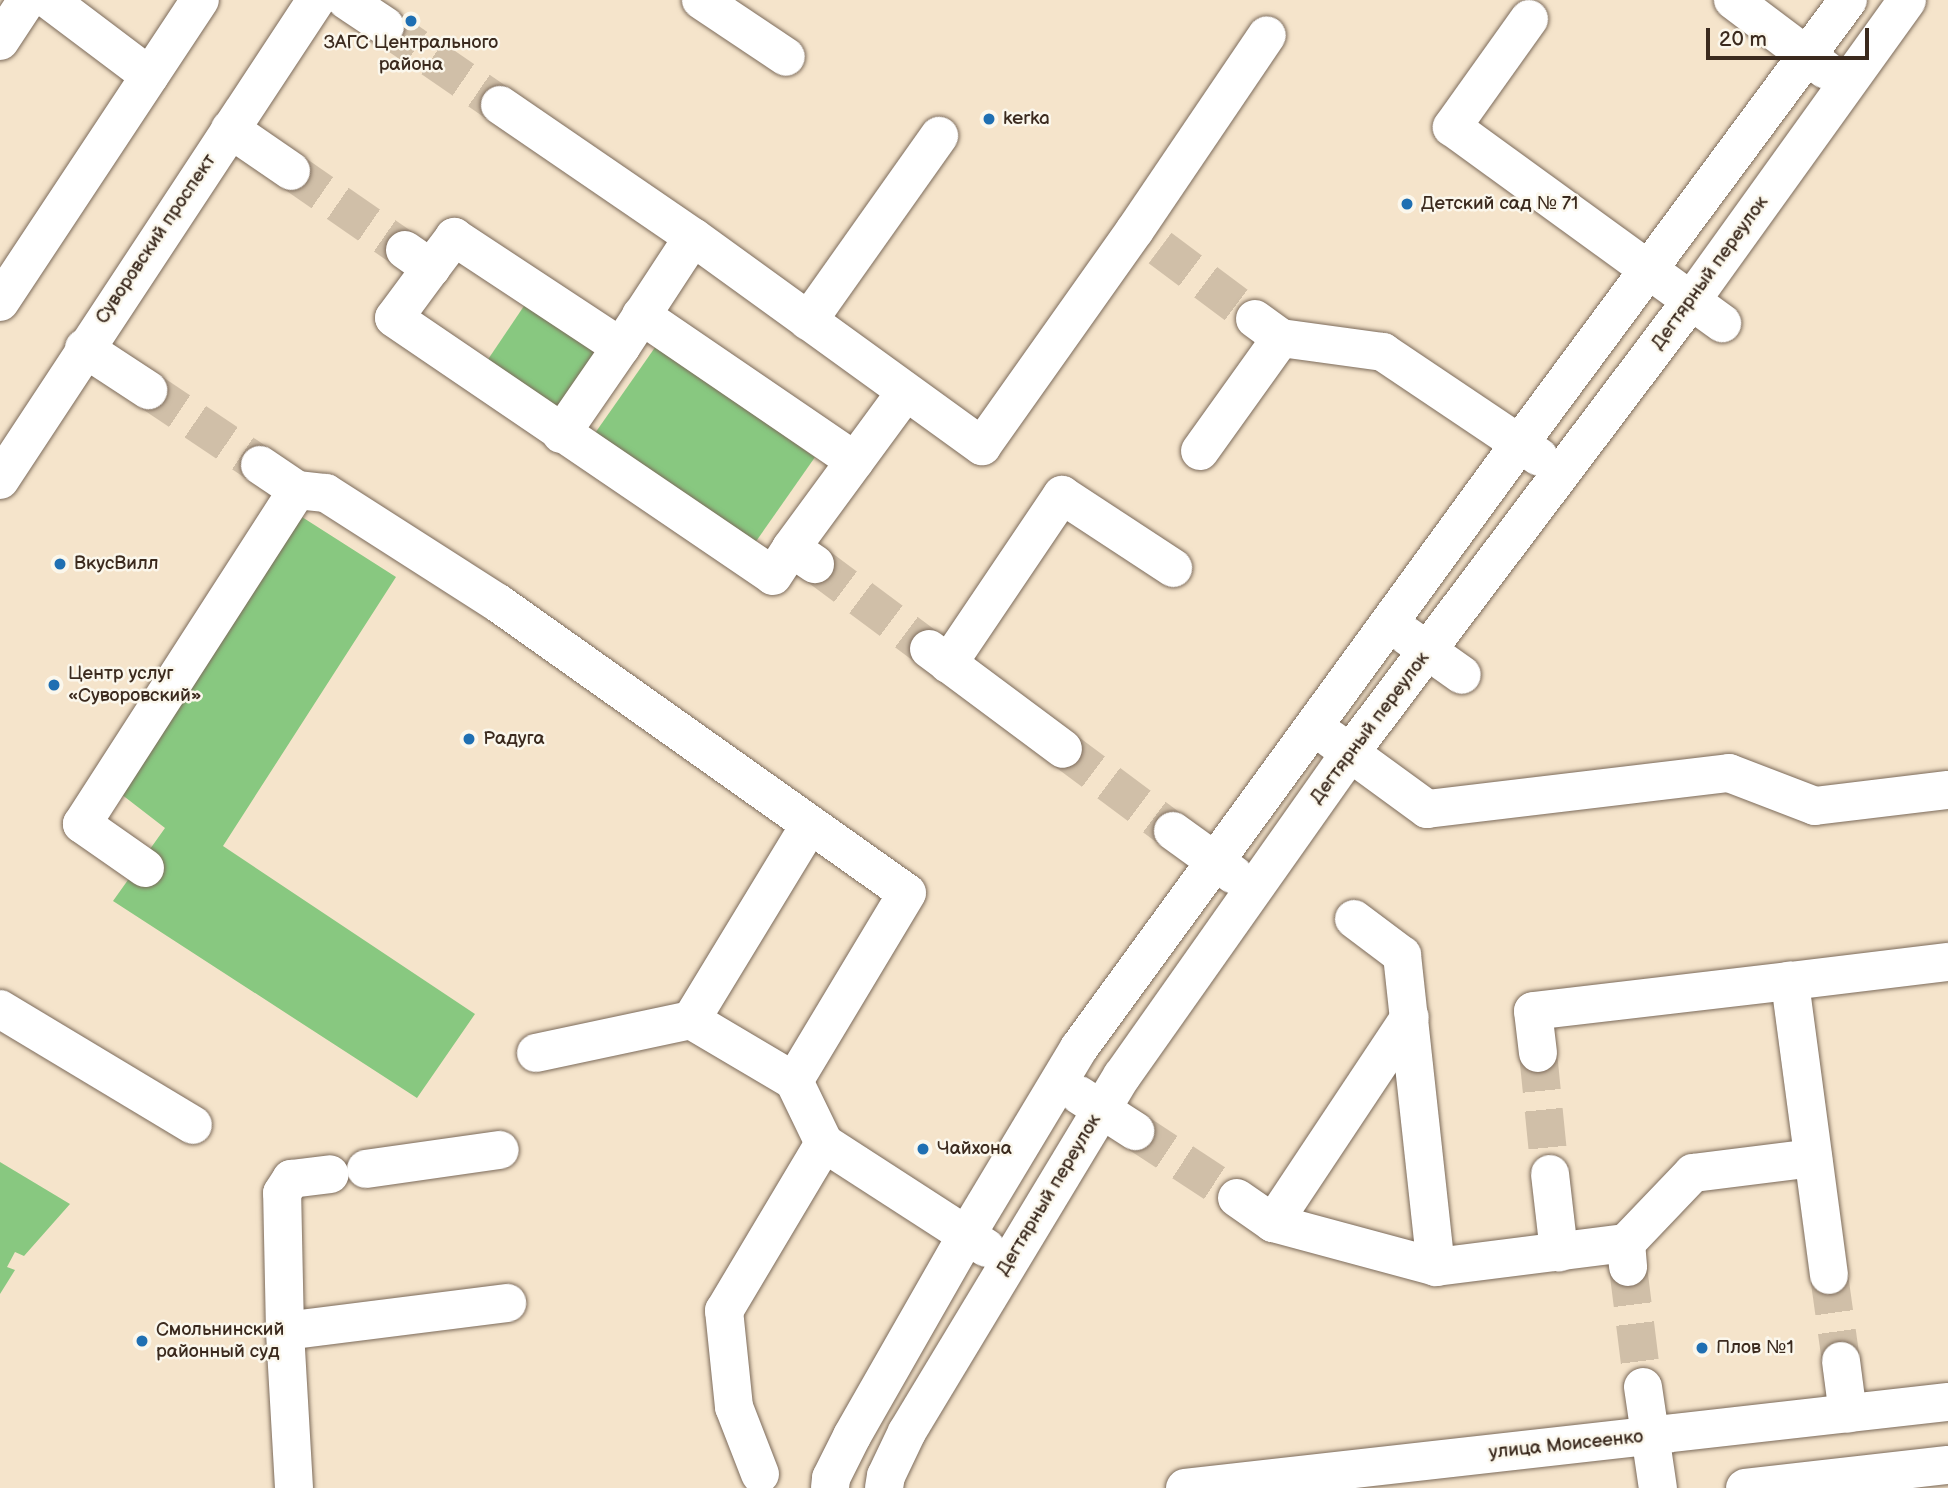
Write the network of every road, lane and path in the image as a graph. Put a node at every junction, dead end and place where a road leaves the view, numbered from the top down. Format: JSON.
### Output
{"nodes":[{"id":1,"x":27,"y":0,"type":"edge"},
{"id":2,"x":49,"y":0,"type":"edge"},
{"id":3,"x":200,"y":0,"type":"edge"},
{"id":4,"x":316,"y":0,"type":"edge"},
{"id":5,"x":346,"y":0,"type":"edge"},
{"id":6,"x":701,"y":0,"type":"edge"},
{"id":7,"x":1732,"y":0,"type":"edge"},
{"id":8,"x":1848,"y":0,"type":"edge"},
{"id":9,"x":1907,"y":0,"type":"edge"},
{"id":10,"x":1529,"y":19,"type":"dead end"},
{"id":11,"x":385,"y":26,"type":"tunnel mouth"},
{"id":12,"x":1267,"y":35,"type":"dead end"},
{"id":13,"x":0,"y":41,"type":"edge"},
{"id":14,"x":1806,"y":55,"type":"junction"},
{"id":15,"x":786,"y":57,"type":"dead end"},
{"id":16,"x":150,"y":76,"type":"junction"},
{"id":17,"x":1846,"y":84,"type":"junction"},
{"id":18,"x":500,"y":105,"type":"tunnel mouth"},
{"id":19,"x":230,"y":129,"type":"junction"},
{"id":20,"x":939,"y":136,"type":"dead end"},
{"id":21,"x":291,"y":171,"type":"tunnel mouth"},
{"id":22,"x":693,"y":237,"type":"junction"},
{"id":23,"x":1648,"y":270,"type":"junction"},
{"id":24,"x":0,"y":302,"type":"edge"},
{"id":25,"x":1706,"y":312,"type":"junction"},
{"id":26,"x":641,"y":315,"type":"junction"},
{"id":27,"x":808,"y":321,"type":"junction"},
{"id":28,"x":621,"y":346,"type":"junction"},
{"id":29,"x":84,"y":348,"type":"junction"},
{"id":30,"x":148,"y":390,"type":"tunnel mouth"},
{"id":31,"x":905,"y":393,"type":"junction"},
{"id":32,"x":561,"y":435,"type":"junction"},
{"id":33,"x":1520,"y":443,"type":"junction"},
{"id":34,"x":1199,"y":451,"type":"dead end"},
{"id":35,"x":855,"y":461,"type":"junction"},
{"id":36,"x":260,"y":465,"type":"tunnel mouth"},
{"id":37,"x":1561,"y":473,"type":"junction"},
{"id":38,"x":0,"y":480,"type":"edge"},
{"id":39,"x":297,"y":490,"type":"junction"},
{"id":40,"x":1173,"y":568,"type":"dead end"},
{"id":41,"x":1388,"y":623,"type":"junction"},
{"id":42,"x":1427,"y":651,"type":"junction"},
{"id":43,"x":1462,"y":675,"type":"dead end"},
{"id":44,"x":1312,"y":726,"type":"junction"},
{"id":45,"x":1063,"y":749,"type":"tunnel mouth"},
{"id":46,"x":1350,"y":753,"type":"junction"},
{"id":47,"x":1948,"y":790,"type":"edge"},
{"id":48,"x":810,"y":824,"type":"junction"},
{"id":49,"x":1173,"y":831,"type":"tunnel mouth"},
{"id":50,"x":1214,"y":860,"type":"junction"},
{"id":51,"x":145,"y":867,"type":"dead end"},
{"id":52,"x":1253,"y":888,"type":"junction"},
{"id":53,"x":1354,"y":919,"type":"dead end"},
{"id":54,"x":1948,"y":962,"type":"edge"},
{"id":55,"x":1790,"y":982,"type":"junction"},
{"id":56,"x":0,"y":1009,"type":"edge"},
{"id":57,"x":1410,"y":1017,"type":"junction"},
{"id":58,"x":691,"y":1020,"type":"junction"},
{"id":59,"x":1066,"y":1040,"type":"junction"},
{"id":60,"x":536,"y":1053,"type":"dead end"},
{"id":61,"x":1538,"y":1054,"type":"tunnel mouth"},
{"id":62,"x":1122,"y":1076,"type":"junction"},
{"id":63,"x":794,"y":1081,"type":"junction"},
{"id":64,"x":1056,"y":1081,"type":"junction"},
{"id":65,"x":1101,"y":1108,"type":"junction"},
{"id":66,"x":193,"y":1125,"type":"dead end"},
{"id":67,"x":1135,"y":1131,"type":"tunnel mouth"},
{"id":68,"x":824,"y":1143,"type":"junction"},
{"id":69,"x":500,"y":1150,"type":"dead end"},
{"id":70,"x":1813,"y":1158,"type":"junction"},
{"id":71,"x":1550,"y":1174,"type":"tunnel mouth"},
{"id":72,"x":1237,"y":1198,"type":"tunnel mouth"},
{"id":73,"x":1273,"y":1223,"type":"junction"},
{"id":74,"x":966,"y":1236,"type":"junction"},
{"id":75,"x":1559,"y":1252,"type":"junction"},
{"id":76,"x":1008,"y":1262,"type":"junction"},
{"id":77,"x":1436,"y":1268,"type":"junction"},
{"id":78,"x":1829,"y":1275,"type":"tunnel mouth"},
{"id":79,"x":507,"y":1303,"type":"dead end"},
{"id":80,"x":285,"y":1331,"type":"junction"},
{"id":81,"x":1840,"y":1361,"type":"tunnel mouth"},
{"id":82,"x":1643,"y":1387,"type":"tunnel mouth"},
{"id":83,"x":1948,"y":1402,"type":"edge"},
{"id":84,"x":1847,"y":1414,"type":"junction"},
{"id":85,"x":1650,"y":1436,"type":"junction"},
{"id":86,"x":1948,"y":1465,"type":"edge"},
{"id":87,"x":760,"y":1474,"type":"dead end"},
{"id":88,"x":293,"y":1488,"type":"edge"},
{"id":89,"x":830,"y":1488,"type":"edge"},
{"id":90,"x":884,"y":1488,"type":"edge"},
{"id":91,"x":1185,"y":1488,"type":"edge"},
{"id":92,"x":1658,"y":1488,"type":"edge"},
{"id":93,"x":1745,"y":1488,"type":"edge"}],
"edges":[{"from":1,"to":13,"type":"street"},
{"from":2,"to":16,"type":"street"},
{"from":3,"to":16,"type":"street"},
{"from":4,"to":19,"type":"street","name":"Суворовский проспект"},
{"from":5,"to":11,"type":"street"},
{"from":6,"to":15,"type":"street"},
{"from":7,"to":14,"type":"street"},
{"from":8,"to":14,"type":"street"},
{"from":9,"to":17,"type":"street","name":"Дегтярный переулок"},
{"from":10,"to":23,"type":"street"},
{"from":12,"to":31,"type":"street"},
{"from":14,"to":17,"type":"street"},
{"from":14,"to":23,"type":"street"},
{"from":16,"to":24,"type":"street"},
{"from":17,"to":25,"type":"street","name":"Дегтярный переулок"},
{"from":18,"to":22,"type":"street"},
{"from":19,"to":21,"type":"street"},
{"from":19,"to":29,"type":"street","name":"Суворовский проспект"},
{"from":20,"to":27,"type":"street"},
{"from":22,"to":26,"type":"street"},
{"from":22,"to":27,"type":"street"},
{"from":23,"to":25,"type":"street"},
{"from":23,"to":33,"type":"street"},
{"from":25,"to":37,"type":"street","name":"Дегтярный переулок"},
{"from":26,"to":28,"type":"street"},
{"from":26,"to":35,"type":"street"},
{"from":27,"to":31,"type":"street"},
{"from":28,"to":32,"type":"street"},
{"from":28,"to":32,"type":"street"},
{"from":29,"to":30,"type":"street"},
{"from":29,"to":38,"type":"street","name":"Суворовский проспект"},
{"from":31,"to":35,"type":"street"},
{"from":32,"to":35,"type":"street"},
{"from":33,"to":34,"type":"street"},
{"from":33,"to":37,"type":"street"},
{"from":33,"to":41,"type":"street"},
{"from":36,"to":39,"type":"street"},
{"from":37,"to":42,"type":"street","name":"Дегтярный переулок"},
{"from":39,"to":48,"type":"street"},
{"from":39,"to":51,"type":"street"},
{"from":40,"to":45,"type":"street"},
{"from":41,"to":42,"type":"street"},
{"from":41,"to":44,"type":"street"},
{"from":42,"to":43,"type":"street"},
{"from":42,"to":46,"type":"street","name":"Дегтярный переулок"},
{"from":44,"to":46,"type":"street"},
{"from":44,"to":50,"type":"street"},
{"from":46,"to":47,"type":"street"},
{"from":46,"to":52,"type":"street","name":"Дегтярный переулок"},
{"from":48,"to":58,"type":"street"},
{"from":48,"to":63,"type":"street"},
{"from":49,"to":50,"type":"street"},
{"from":50,"to":52,"type":"street"},
{"from":50,"to":59,"type":"street"},
{"from":52,"to":62,"type":"street","name":"Дегтярный переулок"},
{"from":53,"to":57,"type":"street"},
{"from":54,"to":55,"type":"street"},
{"from":55,"to":61,"type":"street"},
{"from":55,"to":70,"type":"street"},
{"from":56,"to":66,"type":"street"},
{"from":57,"to":73,"type":"street"},
{"from":57,"to":77,"type":"street"},
{"from":58,"to":60,"type":"street"},
{"from":58,"to":63,"type":"street"},
{"from":59,"to":62,"type":"street"},
{"from":59,"to":64,"type":"street"},
{"from":62,"to":65,"type":"street","name":"Дегтярный переулок"},
{"from":63,"to":68,"type":"street"},
{"from":64,"to":65,"type":"street"},
{"from":64,"to":74,"type":"street"},
{"from":65,"to":67,"type":"street"},
{"from":65,"to":76,"type":"street","name":"Дегтярный переулок"},
{"from":68,"to":74,"type":"street"},
{"from":68,"to":87,"type":"street"},
{"from":69,"to":80,"type":"street"},
{"from":70,"to":75,"type":"street"},
{"from":70,"to":78,"type":"street"},
{"from":71,"to":75,"type":"street"},
{"from":72,"to":73,"type":"street"},
{"from":73,"to":77,"type":"street"},
{"from":74,"to":76,"type":"street"},
{"from":74,"to":89,"type":"street"},
{"from":75,"to":77,"type":"street"},
{"from":76,"to":90,"type":"street","name":"Дегтярный переулок"},
{"from":79,"to":80,"type":"street"},
{"from":80,"to":88,"type":"street"},
{"from":81,"to":84,"type":"street"},
{"from":82,"to":85,"type":"street"},
{"from":83,"to":84,"type":"street","name":"улица Моисеенко"},
{"from":84,"to":85,"type":"street","name":"улица Моисеенко"},
{"from":85,"to":91,"type":"street","name":"улица Моисеенко"},
{"from":85,"to":92,"type":"street"},
{"from":86,"to":93,"type":"street"}]}
